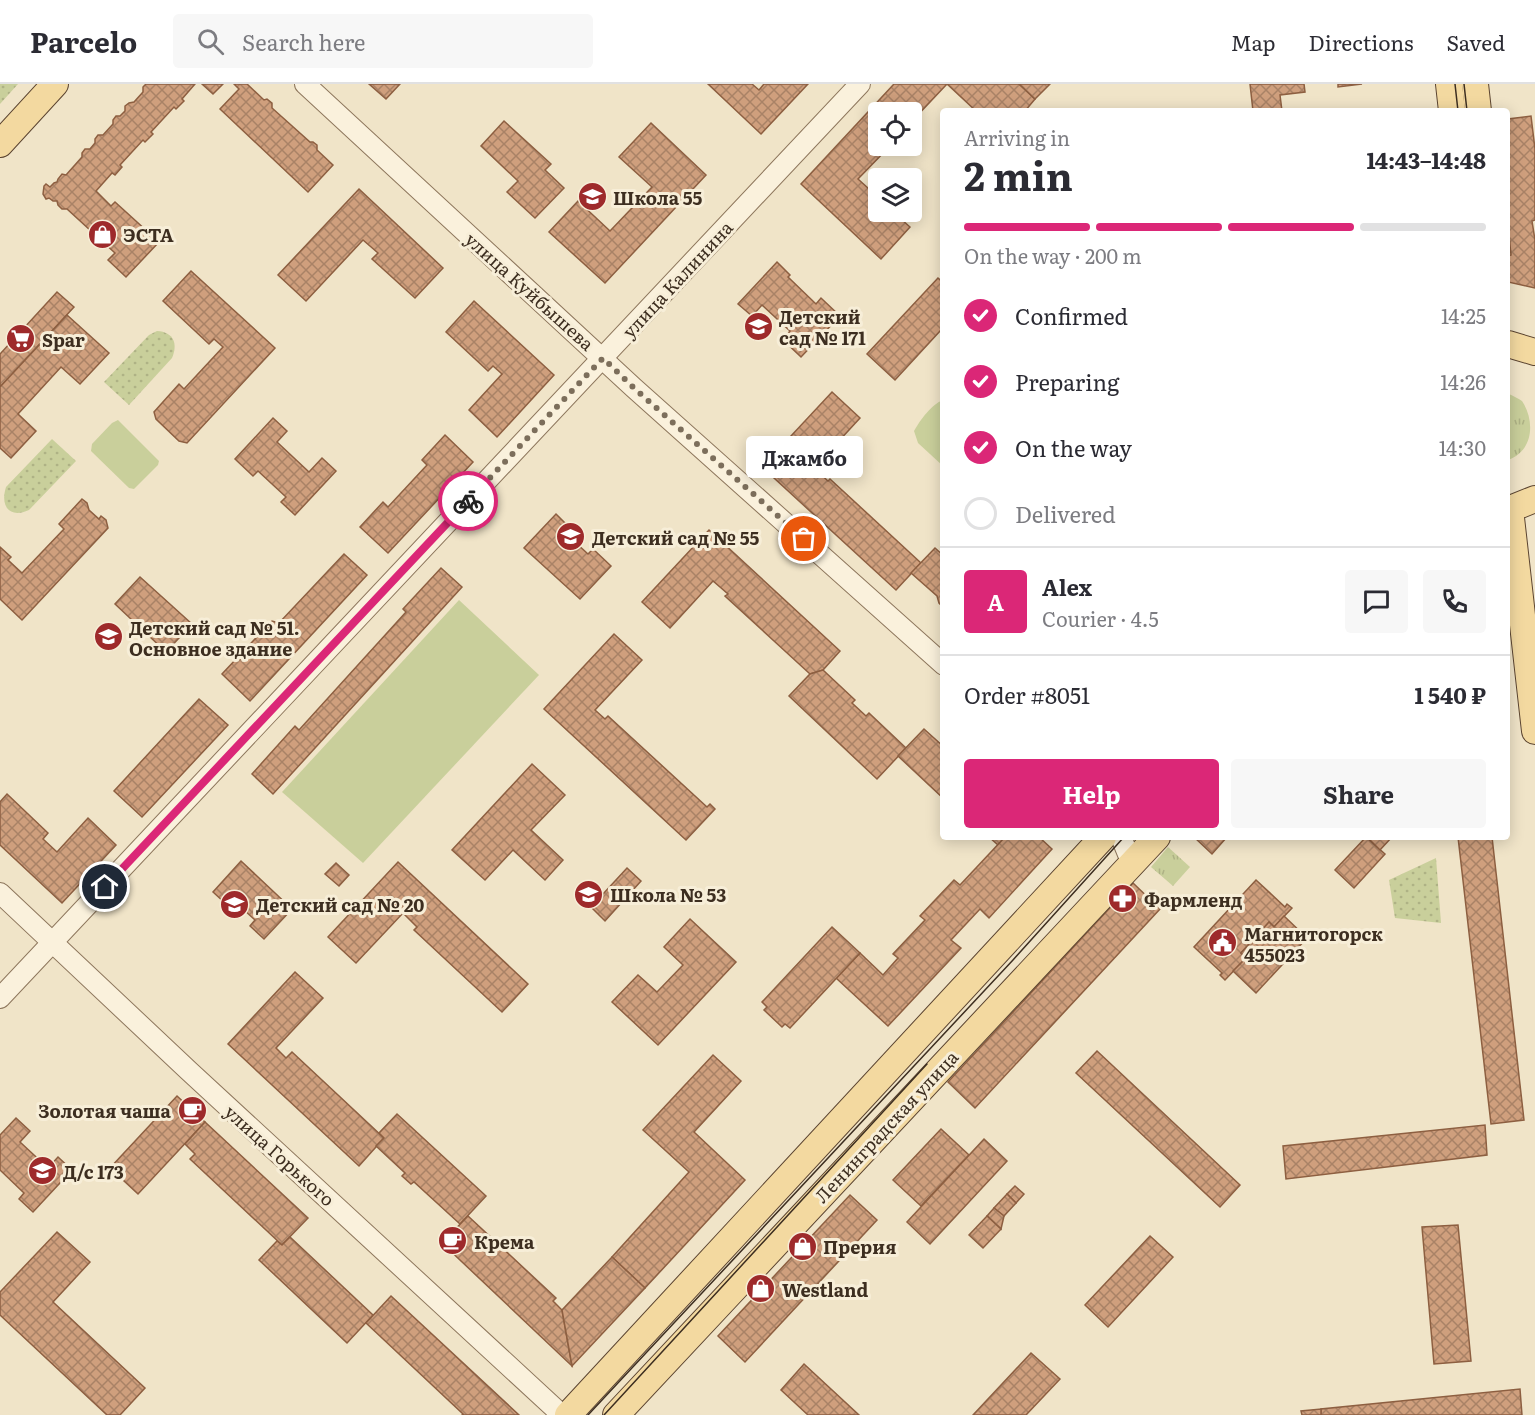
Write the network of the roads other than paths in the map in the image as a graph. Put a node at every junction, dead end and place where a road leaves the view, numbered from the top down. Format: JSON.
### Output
{"nodes":[{"id":1,"x":55,"y":84,"type":"edge"},
{"id":2,"x":305,"y":84,"type":"edge"},
{"id":3,"x":860,"y":84,"type":"edge"},
{"id":4,"x":1449,"y":84,"type":"edge"},
{"id":5,"x":1475,"y":84,"type":"edge"},
{"id":6,"x":1452,"y":108,"type":"edge"},
{"id":7,"x":1479,"y":108,"type":"edge"},
{"id":8,"x":0,"y":144,"type":"edge"},
{"id":9,"x":1510,"y":345,"type":"edge"},
{"id":10,"x":1535,"y":352,"type":"edge"},
{"id":11,"x":603,"y":358,"type":"junction"},
{"id":12,"x":1535,"y":500,"type":"edge"},
{"id":13,"x":1510,"y":509,"type":"edge"},
{"id":14,"x":1510,"y":518,"type":"edge"},
{"id":15,"x":940,"y":660,"type":"edge"},
{"id":16,"x":1535,"y":731,"type":"edge"},
{"id":17,"x":1101,"y":840,"type":"edge"},
{"id":18,"x":1121,"y":840,"type":"edge"},
{"id":19,"x":1154,"y":840,"type":"edge"},
{"id":20,"x":1132,"y":864,"type":"junction"},
{"id":21,"x":0,"y":893,"type":"edge"},
{"id":22,"x":53,"y":942,"type":"junction"},
{"id":23,"x":0,"y":998,"type":"edge"},
{"id":24,"x":562,"y":1415,"type":"edge"},
{"id":25,"x":568,"y":1415,"type":"edge"},
{"id":26,"x":616,"y":1415,"type":"edge"}],
"edges":[{"from":1,"to":8,"type":"main road"},
{"from":2,"to":11,"type":"street","name":"улица Куйбышева"},
{"from":3,"to":11,"type":"street","name":"улица Калинина"},
{"from":4,"to":6,"type":"main road"},
{"from":5,"to":7,"type":"main road"},
{"from":9,"to":10,"type":"main road"},
{"from":11,"to":15,"type":"street","name":"улица Куйбышева"},
{"from":11,"to":22,"type":"street","name":"улица Калинина"},
{"from":12,"to":13,"type":"main road"},
{"from":14,"to":16,"type":"main road"},
{"from":17,"to":25,"type":"main road","name":"Ленинградская улица"},
{"from":18,"to":20,"type":"street"},
{"from":19,"to":20,"type":"main road","name":"Ленинградская улица"},
{"from":20,"to":26,"type":"main road","name":"Ленинградская улица"},
{"from":21,"to":22,"type":"street","name":"улица Горького"},
{"from":22,"to":23,"type":"street","name":"улица Калинина"},
{"from":22,"to":24,"type":"street","name":"улица Горького"}]}
